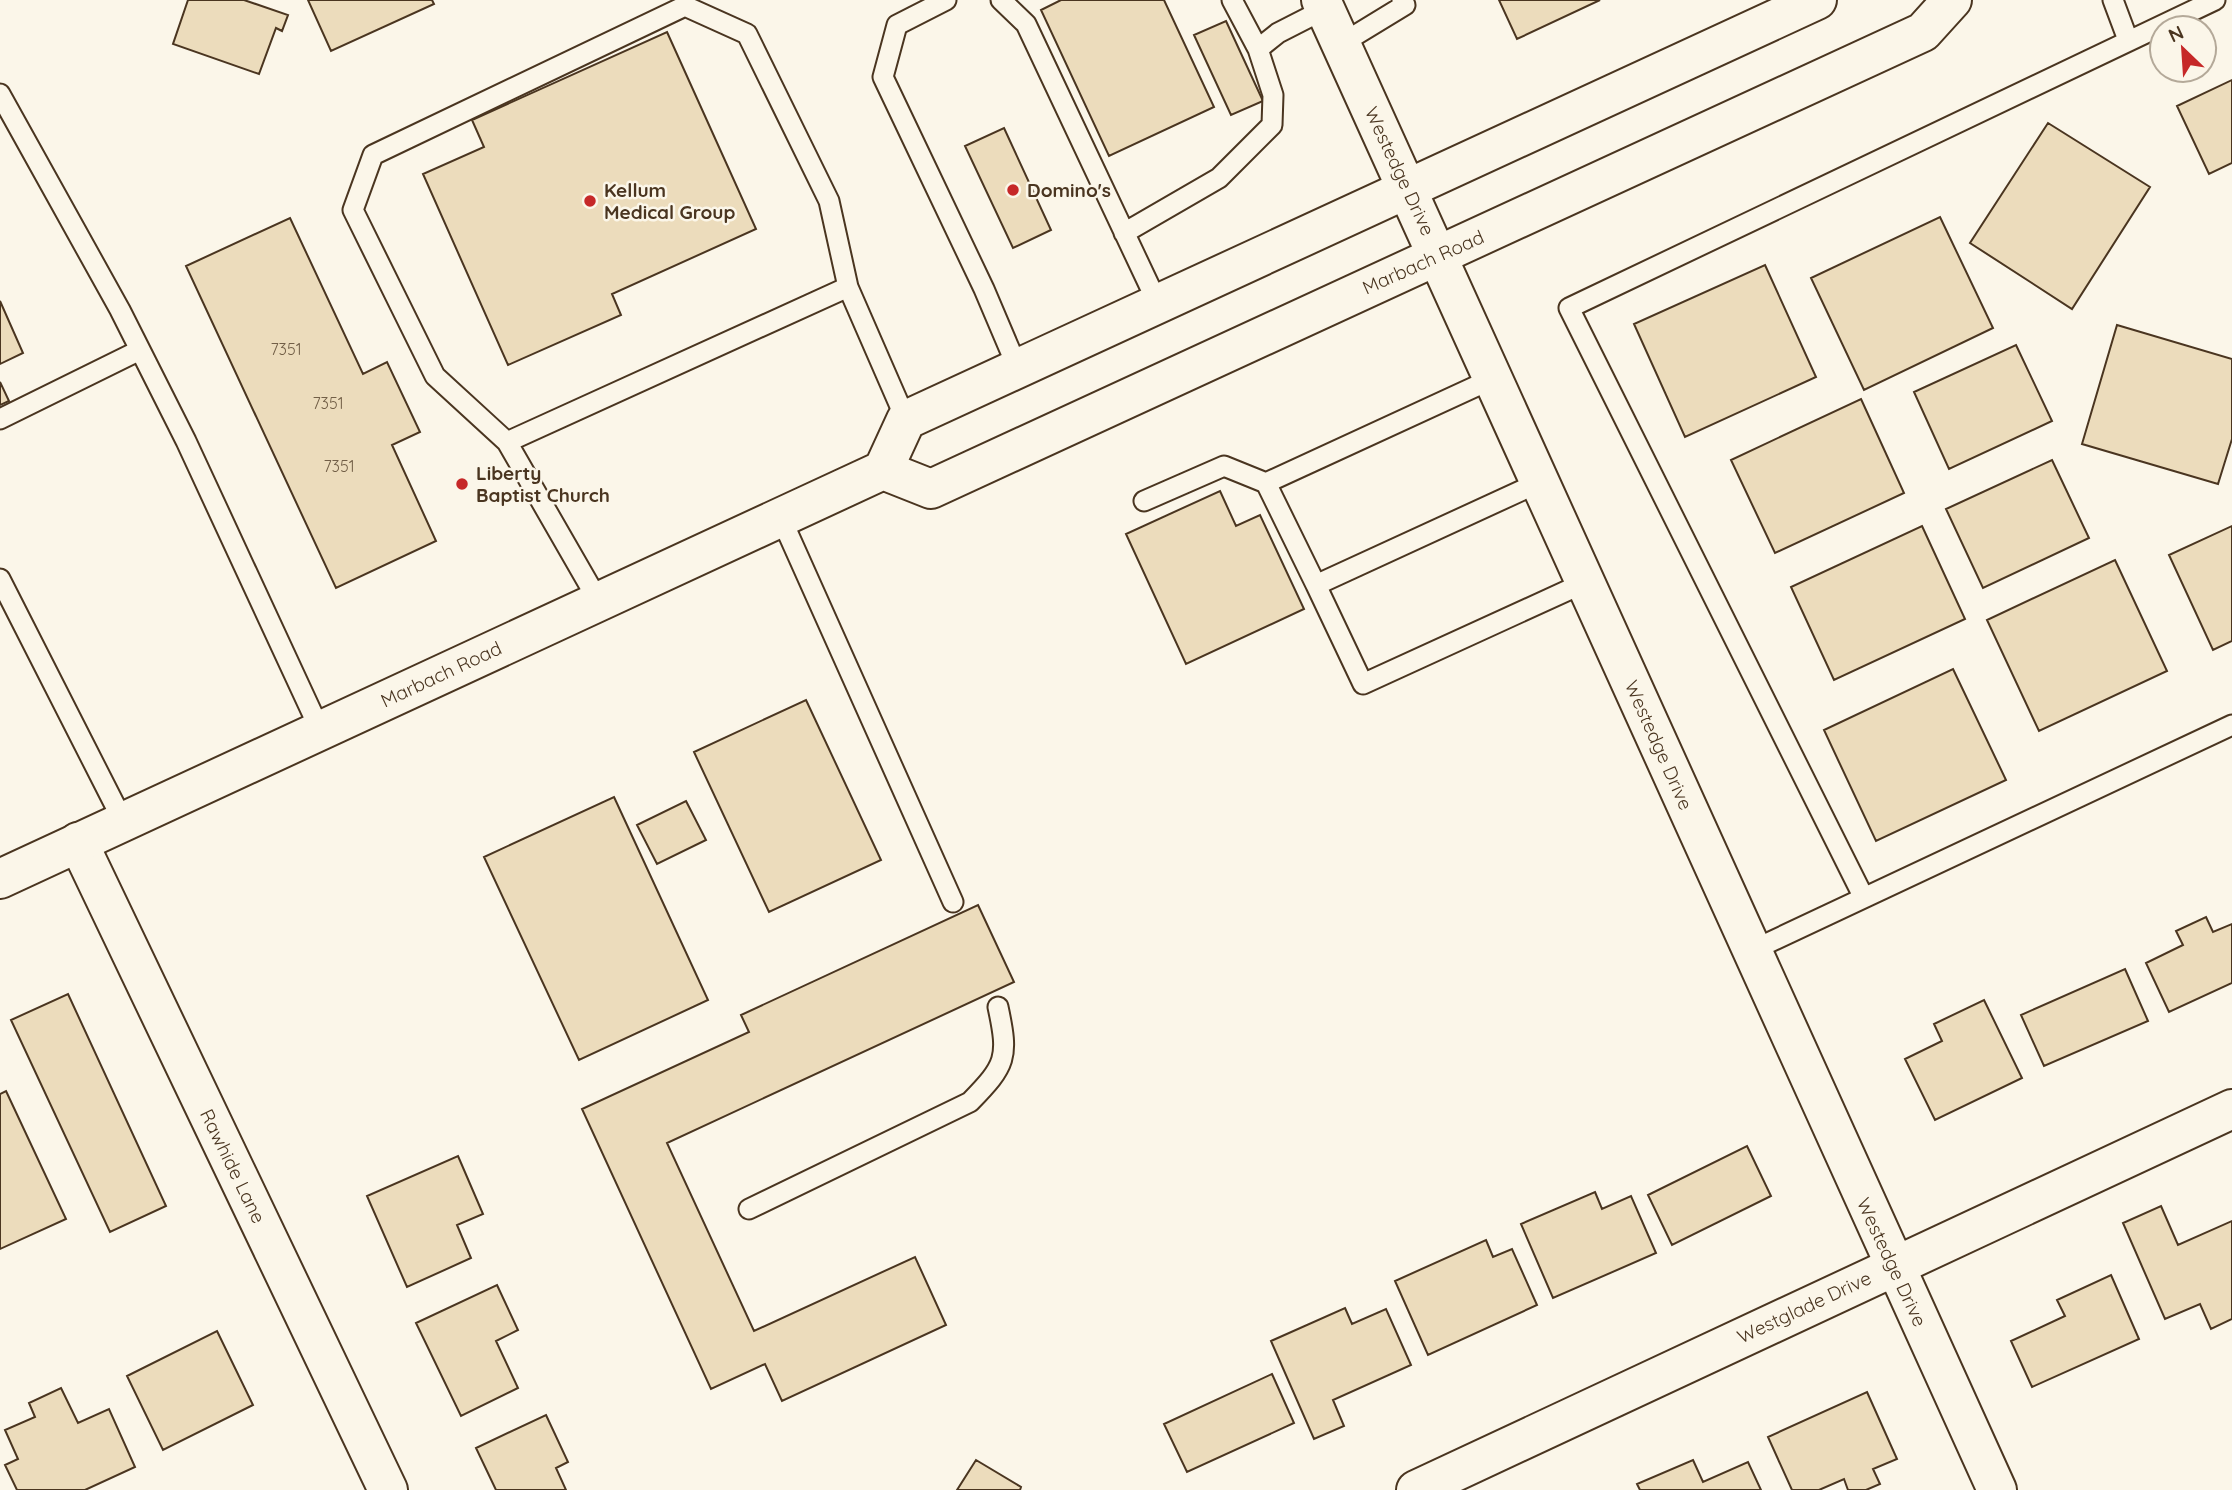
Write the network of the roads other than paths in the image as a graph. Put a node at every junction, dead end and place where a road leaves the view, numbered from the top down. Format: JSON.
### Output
{"nodes":[{"id":1,"x":946,"y":0,"type":"edge"},
{"id":2,"x":1001,"y":0,"type":"edge"},
{"id":3,"x":1232,"y":0,"type":"edge"},
{"id":4,"x":1402,"y":0,"type":"edge"},
{"id":5,"x":1817,"y":0,"type":"edge"},
{"id":6,"x":1952,"y":0,"type":"edge"},
{"id":7,"x":2113,"y":0,"type":"edge"},
{"id":8,"x":2215,"y":0,"type":"edge"},
{"id":9,"x":1323,"y":5,"type":"edge"},
{"id":10,"x":2128,"y":40,"type":"junction"},
{"id":11,"x":1342,"y":44,"type":"junction"},
{"id":12,"x":1258,"y":49,"type":"junction"},
{"id":13,"x":0,"y":94,"type":"edge"},
{"id":14,"x":1408,"y":189,"type":"junction"},
{"id":15,"x":1124,"y":233,"type":"junction"},
{"id":16,"x":1438,"y":255,"type":"junction"},
{"id":17,"x":848,"y":286,"type":"junction"},
{"id":18,"x":1158,"y":304,"type":"junction"},
{"id":19,"x":140,"y":350,"type":"junction"},
{"id":20,"x":1018,"y":369,"type":"junction"},
{"id":21,"x":1494,"y":377,"type":"junction"},
{"id":22,"x":0,"y":419,"type":"edge"},
{"id":23,"x":906,"y":420,"type":"junction"},
{"id":24,"x":507,"y":442,"type":"junction"},
{"id":25,"x":883,"y":470,"type":"junction"},
{"id":26,"x":1540,"y":482,"type":"junction"},
{"id":27,"x":1266,"y":483,"type":"junction"},
{"id":28,"x":1144,"y":501,"type":"dead end"},
{"id":29,"x":781,"y":518,"type":"junction"},
{"id":30,"x":0,"y":579,"type":"edge"},
{"id":31,"x":1586,"y":582,"type":"junction"},
{"id":32,"x":1316,"y":585,"type":"junction"},
{"id":33,"x":599,"y":602,"type":"junction"},
{"id":34,"x":2232,"y":725,"type":"edge"},
{"id":35,"x":320,"y":730,"type":"junction"},
{"id":36,"x":123,"y":821,"type":"junction"},
{"id":37,"x":78,"y":842,"type":"junction"},
{"id":38,"x":2,"y":873,"type":"edge"},
{"id":39,"x":1863,"y":896,"type":"junction"},
{"id":40,"x":953,"y":902,"type":"dead end"},
{"id":41,"x":1751,"y":951,"type":"junction"},
{"id":42,"x":998,"y":1007,"type":"dead end"},
{"id":43,"x":2232,"y":1109,"type":"edge"},
{"id":44,"x":749,"y":1209,"type":"dead end"},
{"id":45,"x":1893,"y":1265,"type":"junction"},
{"id":46,"x":378,"y":1487,"type":"edge"},
{"id":47,"x":1416,"y":1490,"type":"edge"},
{"id":48,"x":1997,"y":1490,"type":"edge"}],
"edges":[{"from":1,"to":20,"type":"lane"},
{"from":2,"to":15,"type":"lane"},
{"from":3,"to":12,"type":"lane"},
{"from":4,"to":11,"type":"lane"},
{"from":5,"to":14,"type":"street"},
{"from":6,"to":16,"type":"street","name":"Marbach Road"},
{"from":7,"to":10,"type":"lane"},
{"from":8,"to":10,"type":"lane"},
{"from":9,"to":11,"type":"street","name":"Westedge Drive"},
{"from":9,"to":12,"type":"lane"},
{"from":10,"to":39,"type":"lane"},
{"from":11,"to":14,"type":"street","name":"Westedge Drive"},
{"from":12,"to":15,"type":"lane"},
{"from":13,"to":19,"type":"lane"},
{"from":14,"to":16,"type":"street","name":"Westedge Drive"},
{"from":14,"to":18,"type":"street"},
{"from":15,"to":18,"type":"lane"},
{"from":16,"to":21,"type":"street","name":"Westedge Drive"},
{"from":16,"to":25,"type":"street","name":"Marbach Road"},
{"from":17,"to":23,"type":"lane"},
{"from":17,"to":24,"type":"lane"},
{"from":17,"to":24,"type":"lane"},
{"from":18,"to":20,"type":"street"},
{"from":19,"to":22,"type":"lane"},
{"from":19,"to":35,"type":"lane"},
{"from":20,"to":23,"type":"street"},
{"from":21,"to":26,"type":"street","name":"Westedge Drive"},
{"from":21,"to":27,"type":"lane"},
{"from":23,"to":25,"type":"street"},
{"from":24,"to":33,"type":"lane"},
{"from":25,"to":29,"type":"street","name":"Marbach Road"},
{"from":26,"to":31,"type":"street","name":"Westedge Drive"},
{"from":26,"to":32,"type":"lane"},
{"from":27,"to":28,"type":"lane"},
{"from":27,"to":32,"type":"lane"},
{"from":29,"to":33,"type":"street","name":"Marbach Road"},
{"from":29,"to":40,"type":"lane"},
{"from":30,"to":36,"type":"lane"},
{"from":31,"to":32,"type":"lane"},
{"from":31,"to":41,"type":"street","name":"Westedge Drive"},
{"from":33,"to":35,"type":"street","name":"Marbach Road"},
{"from":34,"to":39,"type":"lane"},
{"from":35,"to":36,"type":"street","name":"Marbach Road"},
{"from":36,"to":37,"type":"street","name":"Marbach Road"},
{"from":37,"to":38,"type":"street","name":"Marbach Road"},
{"from":37,"to":46,"type":"street","name":"Rawhide Lane"},
{"from":39,"to":41,"type":"lane"},
{"from":41,"to":45,"type":"street","name":"Westedge Drive"},
{"from":42,"to":44,"type":"lane"},
{"from":43,"to":45,"type":"street","name":"Westglade Drive"},
{"from":45,"to":47,"type":"street","name":"Westglade Drive"},
{"from":45,"to":48,"type":"street","name":"Westedge Drive"}]}
